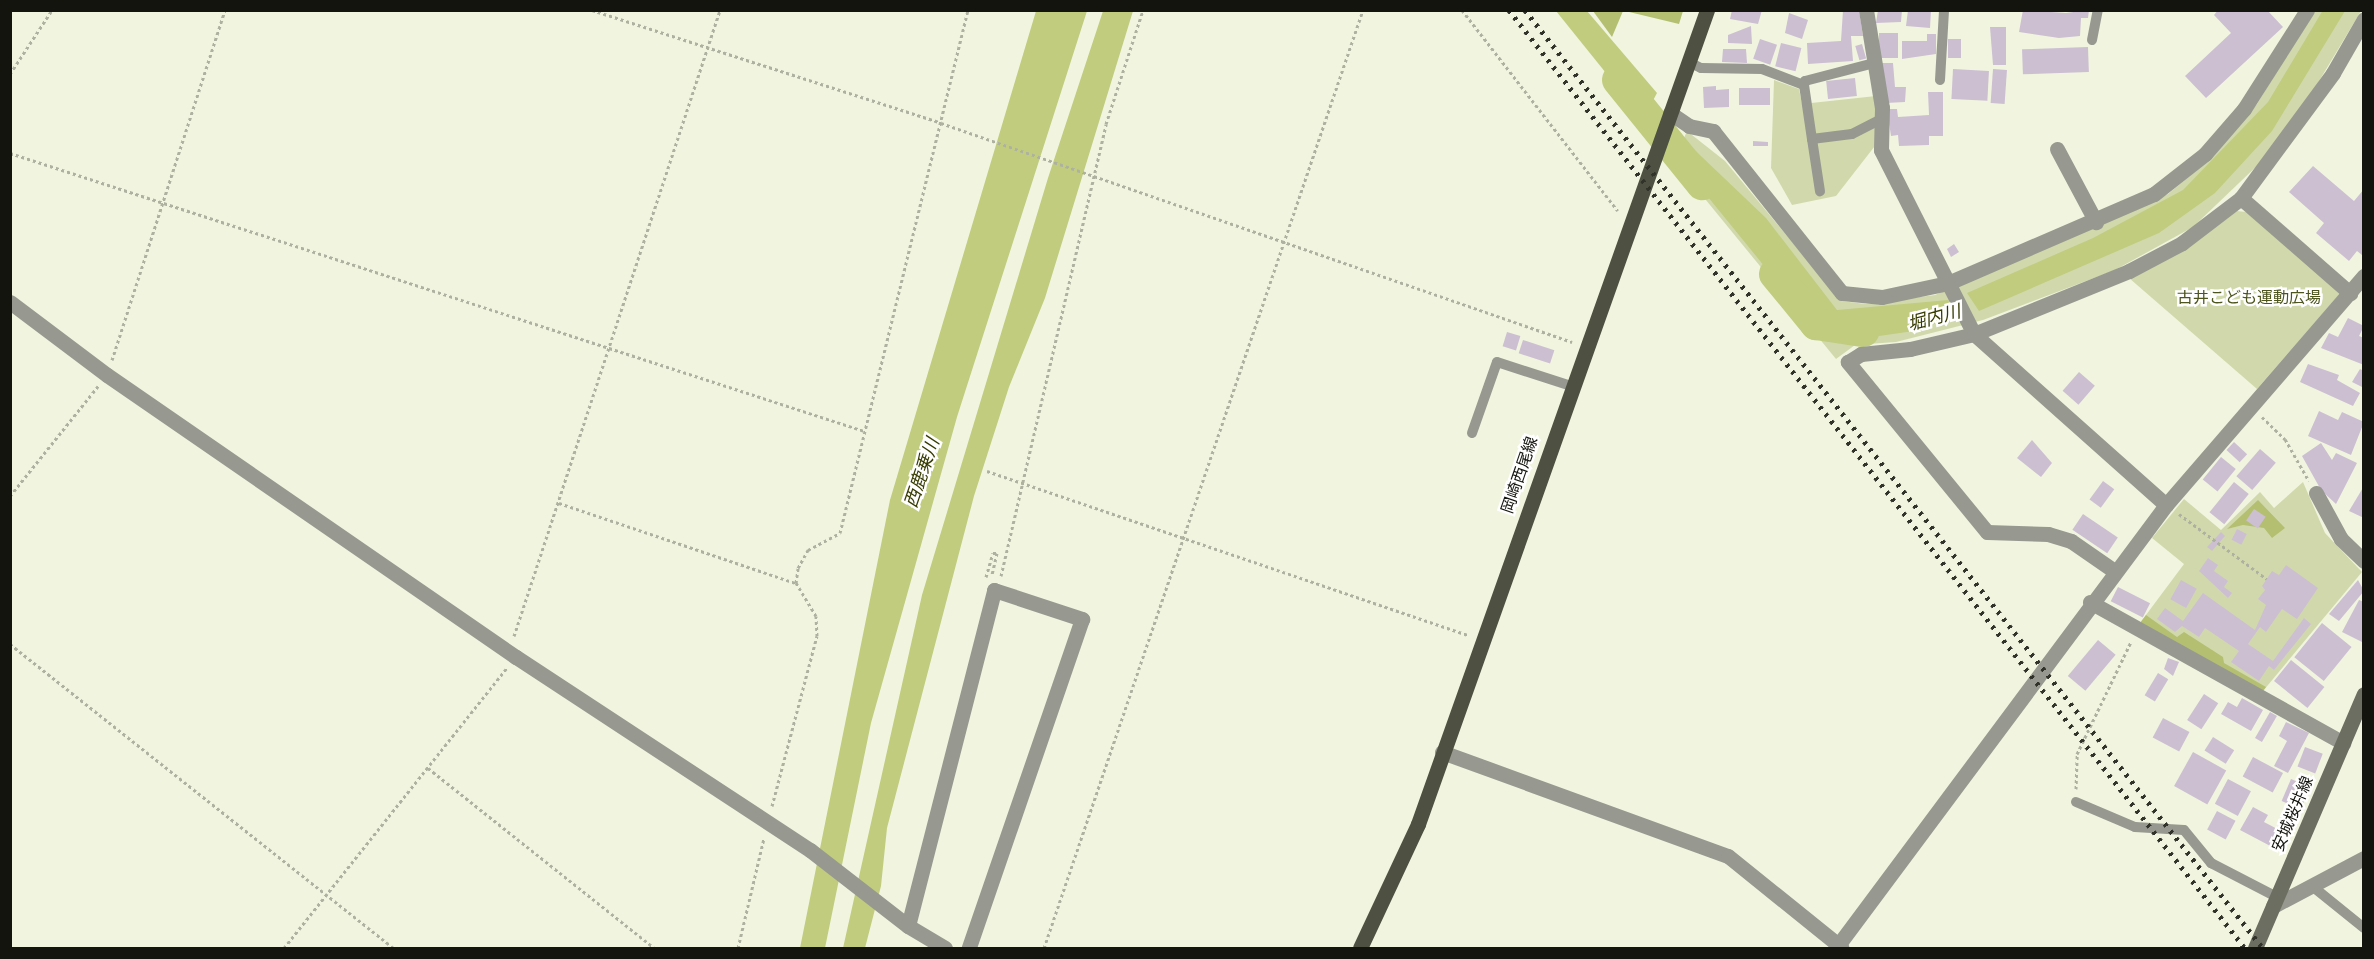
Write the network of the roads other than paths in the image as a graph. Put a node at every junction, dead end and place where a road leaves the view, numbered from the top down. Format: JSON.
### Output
{"nodes":[{"id":1,"x":1707,"y":10,"type":"edge"},
{"id":2,"x":1866,"y":10,"type":"edge"},
{"id":3,"x":1944,"y":10,"type":"edge"},
{"id":4,"x":2098,"y":10,"type":"edge"},
{"id":5,"x":2307,"y":10,"type":"edge"},
{"id":6,"x":2364,"y":19,"type":"edge"},
{"id":7,"x":2092,"y":40,"type":"dead end"},
{"id":8,"x":1689,"y":62,"type":"junction"},
{"id":9,"x":1874,"y":63,"type":"junction"},
{"id":10,"x":1940,"y":80,"type":"dead end"},
{"id":11,"x":1804,"y":85,"type":"junction"},
{"id":12,"x":1670,"y":113,"type":"junction"},
{"id":13,"x":1881,"y":119,"type":"junction"},
{"id":14,"x":1812,"y":139,"type":"junction"},
{"id":15,"x":2057,"y":150,"type":"dead end"},
{"id":16,"x":1820,"y":191,"type":"dead end"},
{"id":17,"x":2241,"y":198,"type":"junction"},
{"id":18,"x":2096,"y":222,"type":"junction"},
{"id":19,"x":2364,"y":276,"type":"edge"},
{"id":20,"x":1948,"y":283,"type":"junction"},
{"id":21,"x":2350,"y":292,"type":"junction"},
{"id":22,"x":10,"y":302,"type":"edge"},
{"id":23,"x":1974,"y":334,"type":"junction"},
{"id":24,"x":1571,"y":386,"type":"junction"},
{"id":25,"x":1472,"y":433,"type":"dead end"},
{"id":26,"x":2316,"y":493,"type":"road end"},
{"id":27,"x":2166,"y":505,"type":"junction"},
{"id":28,"x":2364,"y":561,"type":"edge"},
{"id":29,"x":2110,"y":568,"type":"dead end"},
{"id":30,"x":2090,"y":602,"type":"junction"},
{"id":31,"x":2364,"y":694,"type":"edge"},
{"id":32,"x":2343,"y":743,"type":"junction"},
{"id":33,"x":1442,"y":752,"type":"junction"},
{"id":34,"x":2076,"y":802,"type":"road end"},
{"id":35,"x":2364,"y":858,"type":"edge"},
{"id":36,"x":2312,"y":886,"type":"junction"},
{"id":37,"x":2275,"y":902,"type":"junction"},
{"id":38,"x":908,"y":926,"type":"junction"},
{"id":39,"x":2364,"y":928,"type":"edge"},
{"id":40,"x":945,"y":948,"type":"edge"},
{"id":41,"x":969,"y":948,"type":"edge"},
{"id":42,"x":1360,"y":948,"type":"edge"},
{"id":43,"x":1838,"y":948,"type":"edge"},
{"id":44,"x":2255,"y":948,"type":"edge"}],
"edges":[{"from":1,"to":8,"type":"main road","name":"岡崎西尾線"},
{"from":2,"to":9,"type":"street"},
{"from":3,"to":10,"type":"lane"},
{"from":4,"to":7,"type":"lane"},
{"from":5,"to":18,"type":"street"},
{"from":6,"to":17,"type":"street"},
{"from":8,"to":11,"type":"lane"},
{"from":8,"to":12,"type":"main road","name":"岡崎西尾線"},
{"from":9,"to":11,"type":"lane"},
{"from":9,"to":13,"type":"street"},
{"from":11,"to":14,"type":"lane"},
{"from":12,"to":20,"type":"street"},
{"from":12,"to":24,"type":"main road","name":"岡崎西尾線"},
{"from":13,"to":14,"type":"lane"},
{"from":13,"to":20,"type":"street"},
{"from":14,"to":16,"type":"lane"},
{"from":15,"to":18,"type":"street"},
{"from":17,"to":21,"type":"street"},
{"from":17,"to":23,"type":"street"},
{"from":18,"to":20,"type":"street"},
{"from":19,"to":21,"type":"street"},
{"from":20,"to":23,"type":"street"},
{"from":21,"to":27,"type":"street"},
{"from":22,"to":38,"type":"street"},
{"from":23,"to":27,"type":"street"},
{"from":23,"to":29,"type":"street"},
{"from":24,"to":25,"type":"lane"},
{"from":24,"to":33,"type":"main road","name":"岡崎西尾線"},
{"from":26,"to":28,"type":"street"},
{"from":27,"to":30,"type":"street"},
{"from":30,"to":32,"type":"street"},
{"from":30,"to":43,"type":"street"},
{"from":31,"to":32,"type":"main road","name":"安城桜井線"},
{"from":32,"to":37,"type":"main road","name":"安城桜井線"},
{"from":33,"to":42,"type":"main road","name":"岡崎西尾線"},
{"from":33,"to":43,"type":"street"},
{"from":34,"to":37,"type":"lane"},
{"from":35,"to":36,"type":"street"},
{"from":36,"to":37,"type":"street"},
{"from":36,"to":39,"type":"lane"},
{"from":37,"to":44,"type":"main road","name":"安城桜井線"},
{"from":38,"to":40,"type":"street"},
{"from":38,"to":41,"type":"street"}]}
